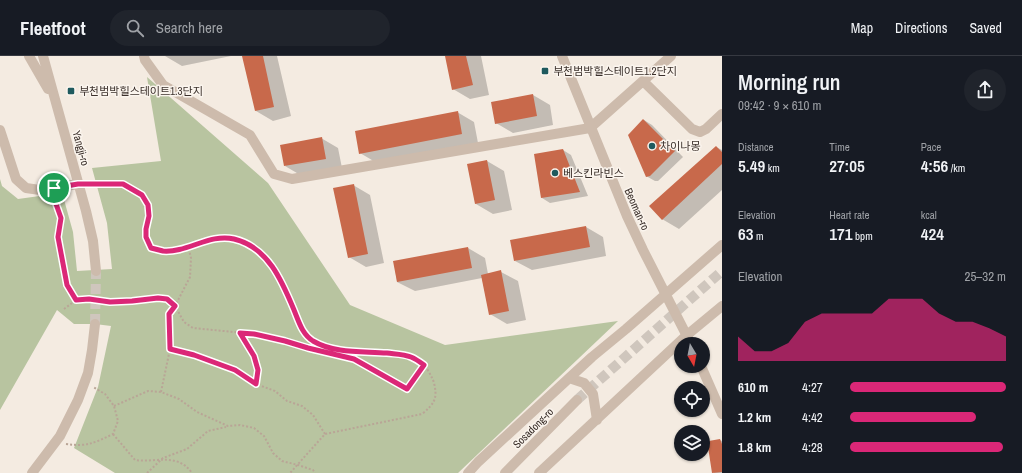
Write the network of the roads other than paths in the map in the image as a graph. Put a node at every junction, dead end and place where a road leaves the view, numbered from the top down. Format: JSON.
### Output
{"nodes":[{"id":1,"x":29,"y":56,"type":"edge"},
{"id":2,"x":144,"y":56,"type":"edge"},
{"id":3,"x":562,"y":56,"type":"edge"},
{"id":4,"x":671,"y":56,"type":"edge"},
{"id":5,"x":44,"y":57,"type":"edge"},
{"id":6,"x":643,"y":82,"type":"junction"},
{"id":7,"x":57,"y":108,"type":"junction"},
{"id":8,"x":722,"y":114,"type":"edge"},
{"id":9,"x":590,"y":128,"type":"junction"},
{"id":10,"x":0,"y":130,"type":"edge"},
{"id":11,"x":78,"y":184,"type":"junction"},
{"id":12,"x":722,"y":245,"type":"edge"},
{"id":13,"x":96,"y":271,"type":"tunnel mouth"},
{"id":14,"x":665,"y":294,"type":"junction"},
{"id":15,"x":722,"y":306,"type":"edge"},
{"id":16,"x":94,"y":324,"type":"tunnel mouth"},
{"id":17,"x":687,"y":337,"type":"edge"},
{"id":18,"x":692,"y":337,"type":"edge"},
{"id":19,"x":674,"y":353,"type":"edge"},
{"id":20,"x":704,"y":373,"type":"edge"},
{"id":21,"x":569,"y":378,"type":"junction"},
{"id":22,"x":577,"y":400,"type":"tunnel mouth"},
{"id":23,"x":722,"y":414,"type":"edge"},
{"id":24,"x":597,"y":420,"type":"junction"},
{"id":25,"x":33,"y":473,"type":"edge"},
{"id":26,"x":468,"y":473,"type":"edge"},
{"id":27,"x":505,"y":473,"type":"edge"},
{"id":28,"x":539,"y":473,"type":"edge"}],
"edges":[{"from":1,"to":7,"type":"street"},
{"from":2,"to":9,"type":"street"},
{"from":3,"to":9,"type":"street","name":"Beoman-ro"},
{"from":4,"to":6,"type":"street"},
{"from":5,"to":7,"type":"street","name":"Yangji-ro"},
{"from":6,"to":8,"type":"street"},
{"from":6,"to":9,"type":"street"},
{"from":7,"to":11,"type":"street","name":"Yangji-ro"},
{"from":9,"to":14,"type":"street","name":"Beoman-ro"},
{"from":10,"to":11,"type":"street"},
{"from":11,"to":13,"type":"street","name":"Yangji-ro"},
{"from":12,"to":14,"type":"street"},
{"from":14,"to":17,"type":"street","name":"Beoman-ro"},
{"from":14,"to":21,"type":"street"},
{"from":15,"to":18,"type":"street"},
{"from":16,"to":25,"type":"street"},
{"from":19,"to":24,"type":"street"},
{"from":20,"to":23,"type":"street"},
{"from":21,"to":24,"type":"street"},
{"from":21,"to":26,"type":"street"},
{"from":22,"to":27,"type":"street","name":"Sosadong-ro"},
{"from":24,"to":28,"type":"street"}]}
